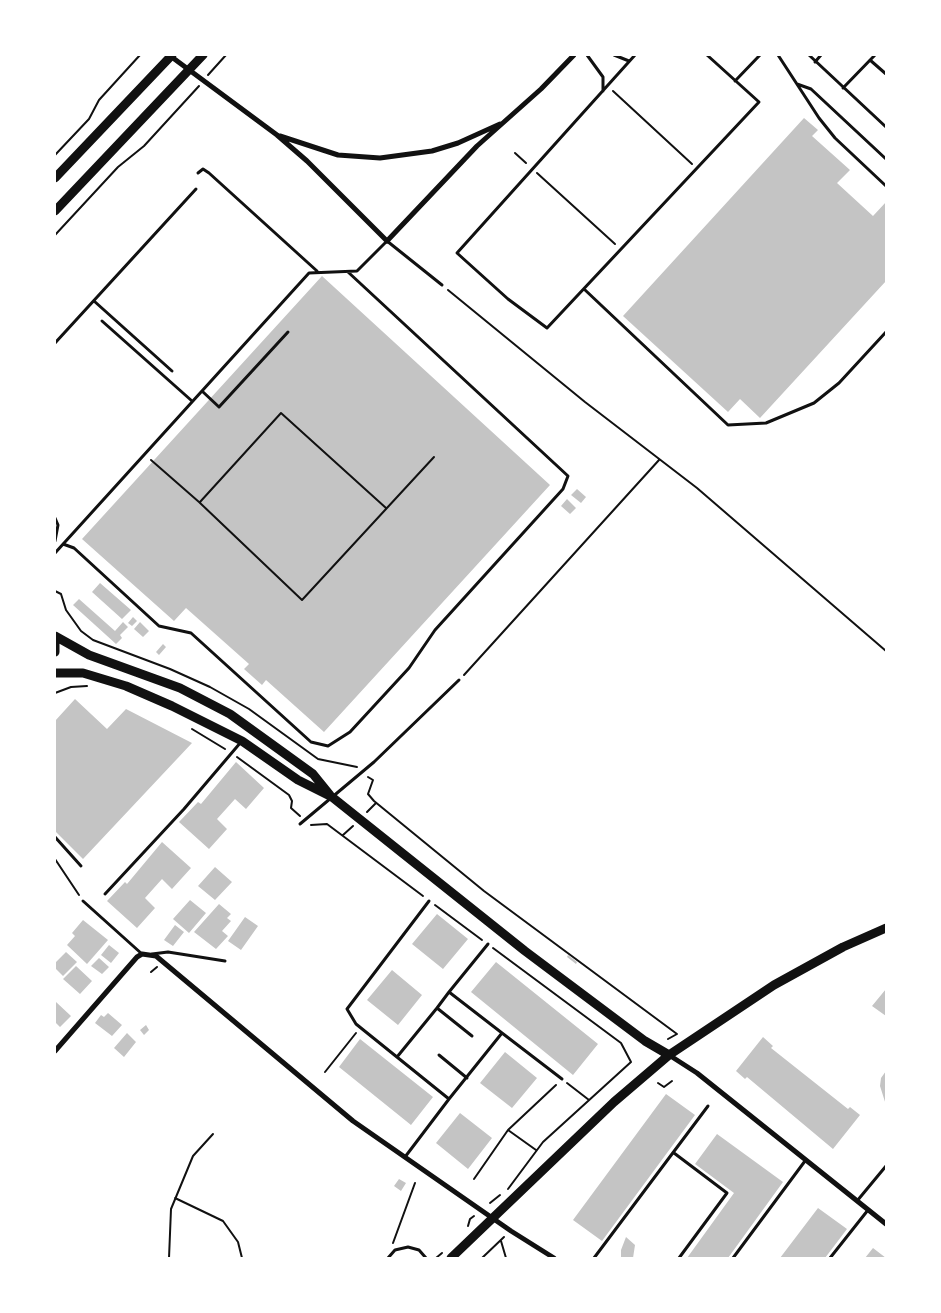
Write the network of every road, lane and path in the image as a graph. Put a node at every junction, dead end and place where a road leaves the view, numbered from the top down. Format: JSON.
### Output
{"nodes":[{"id":1,"x":140,"y":55,"type":"edge"},
{"id":2,"x":170,"y":55,"type":"edge"},
{"id":3,"x":202,"y":55,"type":"edge"},
{"id":4,"x":226,"y":55,"type":"edge"},
{"id":5,"x":566,"y":55,"type":"edge"},
{"id":6,"x":574,"y":55,"type":"edge"},
{"id":7,"x":587,"y":55,"type":"edge"},
{"id":8,"x":614,"y":55,"type":"edge"},
{"id":9,"x":635,"y":55,"type":"edge"},
{"id":10,"x":707,"y":55,"type":"edge"},
{"id":11,"x":760,"y":55,"type":"edge"},
{"id":12,"x":778,"y":55,"type":"edge"},
{"id":13,"x":809,"y":55,"type":"edge"},
{"id":14,"x":822,"y":55,"type":"edge"},
{"id":15,"x":875,"y":55,"type":"edge"},
{"id":16,"x":870,"y":60,"type":"junction"},
{"id":17,"x":630,"y":61,"type":"junction"},
{"id":18,"x":815,"y":62,"type":"junction"},
{"id":19,"x":566,"y":63,"type":"junction"},
{"id":20,"x":886,"y":74,"type":"edge"},
{"id":21,"x":736,"y":81,"type":"junction"},
{"id":22,"x":797,"y":83,"type":"junction"},
{"id":23,"x":608,"y":86,"type":"junction"},
{"id":24,"x":844,"y":88,"type":"junction"},
{"id":25,"x":603,"y":91,"type":"junction"},
{"id":26,"x":506,"y":120,"type":"junction"},
{"id":27,"x":886,"y":127,"type":"edge"},
{"id":28,"x":277,"y":135,"type":"junction"},
{"id":29,"x":515,"y":153,"type":"dead end"},
{"id":30,"x":55,"y":155,"type":"edge"},
{"id":31,"x":886,"y":159,"type":"edge"},
{"id":32,"x":533,"y":169,"type":"junction"},
{"id":33,"x":698,"y":169,"type":"junction"},
{"id":34,"x":198,"y":173,"type":"dead end"},
{"id":35,"x":55,"y":178,"type":"edge"},
{"id":36,"x":886,"y":186,"type":"edge"},
{"id":37,"x":196,"y":190,"type":"dead end"},
{"id":38,"x":55,"y":211,"type":"edge"},
{"id":39,"x":55,"y":235,"type":"edge"},
{"id":40,"x":387,"y":241,"type":"junction"},
{"id":41,"x":620,"y":249,"type":"junction"},
{"id":42,"x":317,"y":271,"type":"junction"},
{"id":43,"x":348,"y":272,"type":"junction"},
{"id":44,"x":442,"y":285,"type":"joint"},
{"id":45,"x":584,"y":288,"type":"junction"},
{"id":46,"x":94,"y":301,"type":"junction"},
{"id":47,"x":102,"y":321,"type":"dead end"},
{"id":48,"x":288,"y":332,"type":"dead end"},
{"id":49,"x":886,"y":332,"type":"edge"},
{"id":50,"x":55,"y":343,"type":"edge"},
{"id":51,"x":172,"y":371,"type":"dead end"},
{"id":52,"x":202,"y":391,"type":"junction"},
{"id":53,"x":192,"y":401,"type":"junction"},
{"id":54,"x":434,"y":457,"type":"dead end"},
{"id":55,"x":659,"y":460,"type":"junction"},
{"id":56,"x":151,"y":461,"type":"dead end"},
{"id":57,"x":199,"y":502,"type":"junction"},
{"id":58,"x":386,"y":508,"type":"junction"},
{"id":59,"x":55,"y":518,"type":"edge"},
{"id":60,"x":55,"y":541,"type":"edge"},
{"id":61,"x":63,"y":544,"type":"junction"},
{"id":62,"x":55,"y":554,"type":"edge"},
{"id":63,"x":55,"y":592,"type":"edge"},
{"id":64,"x":55,"y":636,"type":"edge"},
{"id":65,"x":55,"y":640,"type":"edge"},
{"id":66,"x":93,"y":640,"type":"dead end"},
{"id":67,"x":886,"y":651,"type":"edge"},
{"id":68,"x":55,"y":652,"type":"edge"},
{"id":69,"x":55,"y":673,"type":"edge"},
{"id":70,"x":459,"y":680,"type":"joint"},
{"id":71,"x":89,"y":686,"type":"dead end"},
{"id":72,"x":55,"y":692,"type":"edge"},
{"id":73,"x":186,"y":725,"type":"dead end"},
{"id":74,"x":242,"y":742,"type":"junction"},
{"id":75,"x":232,"y":753,"type":"junction"},
{"id":76,"x":318,"y":759,"type":"dead end"},
{"id":77,"x":315,"y":762,"type":"dead end"},
{"id":78,"x":370,"y":778,"type":"dead end"},
{"id":79,"x":291,"y":789,"type":"dead end"},
{"id":80,"x":287,"y":794,"type":"junction"},
{"id":81,"x":332,"y":797,"type":"junction"},
{"id":82,"x":376,"y":803,"type":"junction"},
{"id":83,"x":370,"y":810,"type":"dead end"},
{"id":84,"x":295,"y":811,"type":"dead end"},
{"id":85,"x":300,"y":824,"type":"dead end"},
{"id":86,"x":311,"y":825,"type":"dead end"},
{"id":87,"x":348,"y":830,"type":"dead end"},
{"id":88,"x":343,"y":836,"type":"junction"},
{"id":89,"x":55,"y":837,"type":"edge"},
{"id":90,"x":55,"y":859,"type":"edge"},
{"id":91,"x":81,"y":866,"type":"dead end"},
{"id":92,"x":105,"y":894,"type":"dead end"},
{"id":93,"x":83,"y":901,"type":"joint"},
{"id":94,"x":429,"y":901,"type":"junction"},
{"id":95,"x":886,"y":928,"type":"edge"},
{"id":96,"x":488,"y":944,"type":"junction"},
{"id":97,"x":142,"y":954,"type":"junction"},
{"id":98,"x":152,"y":954,"type":"junction"},
{"id":99,"x":225,"y":962,"type":"dead end"},
{"id":100,"x":159,"y":966,"type":"dead end"},
{"id":101,"x":151,"y":972,"type":"dead end"},
{"id":102,"x":449,"y":992,"type":"junction"},
{"id":103,"x":437,"y":1008,"type":"junction"},
{"id":104,"x":360,"y":1028,"type":"junction"},
{"id":105,"x":502,"y":1033,"type":"junction"},
{"id":106,"x":472,"y":1036,"type":"dead end"},
{"id":107,"x":668,"y":1039,"type":"dead end"},
{"id":108,"x":55,"y":1050,"type":"edge"},
{"id":109,"x":439,"y":1055,"type":"dead end"},
{"id":110,"x":668,"y":1055,"type":"junction"},
{"id":111,"x":397,"y":1057,"type":"junction"},
{"id":112,"x":325,"y":1072,"type":"dead end"},
{"id":113,"x":467,"y":1078,"type":"junction"},
{"id":114,"x":562,"y":1079,"type":"junction"},
{"id":115,"x":672,"y":1081,"type":"dead end"},
{"id":116,"x":658,"y":1083,"type":"dead end"},
{"id":117,"x":450,"y":1099,"type":"junction"},
{"id":118,"x":589,"y":1100,"type":"junction"},
{"id":119,"x":708,"y":1106,"type":"dead end"},
{"id":120,"x":508,"y":1130,"type":"junction"},
{"id":121,"x":213,"y":1134,"type":"dead end"},
{"id":122,"x":536,"y":1150,"type":"junction"},
{"id":123,"x":674,"y":1153,"type":"junction"},
{"id":124,"x":404,"y":1158,"type":"junction"},
{"id":125,"x":805,"y":1160,"type":"junction"},
{"id":126,"x":886,"y":1166,"type":"edge"},
{"id":127,"x":474,"y":1180,"type":"dead end"},
{"id":128,"x":415,"y":1183,"type":"dead end"},
{"id":129,"x":175,"y":1198,"type":"junction"},
{"id":130,"x":857,"y":1201,"type":"junction"},
{"id":131,"x":490,"y":1203,"type":"dead end"},
{"id":132,"x":868,"y":1210,"type":"junction"},
{"id":133,"x":475,"y":1215,"type":"dead end"},
{"id":134,"x":492,"y":1218,"type":"junction"},
{"id":135,"x":470,"y":1219,"type":"dead end"},
{"id":136,"x":886,"y":1224,"type":"edge"},
{"id":137,"x":505,"y":1236,"type":"dead end"},
{"id":138,"x":501,"y":1240,"type":"junction"},
{"id":139,"x":393,"y":1242,"type":"dead end"},
{"id":140,"x":169,"y":1258,"type":"edge"},
{"id":141,"x":242,"y":1258,"type":"edge"},
{"id":142,"x":388,"y":1258,"type":"edge"},
{"id":143,"x":426,"y":1258,"type":"edge"},
{"id":144,"x":451,"y":1258,"type":"edge"},
{"id":145,"x":482,"y":1258,"type":"edge"},
{"id":146,"x":506,"y":1258,"type":"edge"},
{"id":147,"x":554,"y":1258,"type":"edge"},
{"id":148,"x":594,"y":1258,"type":"edge"},
{"id":149,"x":679,"y":1258,"type":"edge"},
{"id":150,"x":733,"y":1258,"type":"edge"},
{"id":151,"x":830,"y":1258,"type":"edge"}],
"edges":[{"from":1,"to":30,"type":"path"},
{"from":2,"to":28,"type":"street"},
{"from":2,"to":35,"type":"street"},
{"from":3,"to":38,"type":"street"},
{"from":4,"to":39,"type":"path"},
{"from":5,"to":19,"type":"lane"},
{"from":6,"to":19,"type":"street"},
{"from":7,"to":25,"type":"lane"},
{"from":8,"to":17,"type":"lane"},
{"from":9,"to":17,"type":"lane"},
{"from":10,"to":21,"type":"lane"},
{"from":11,"to":21,"type":"lane"},
{"from":12,"to":22,"type":"lane"},
{"from":13,"to":18,"type":"lane"},
{"from":14,"to":18,"type":"lane"},
{"from":15,"to":16,"type":"lane"},
{"from":16,"to":20,"type":"lane"},
{"from":16,"to":24,"type":"lane"},
{"from":17,"to":23,"type":"lane"},
{"from":18,"to":24,"type":"lane"},
{"from":19,"to":26,"type":"street"},
{"from":21,"to":33,"type":"lane"},
{"from":22,"to":31,"type":"lane"},
{"from":22,"to":36,"type":"lane"},
{"from":23,"to":25,"type":"lane"},
{"from":23,"to":33,"type":"path"},
{"from":24,"to":27,"type":"lane"},
{"from":25,"to":32,"type":"lane"},
{"from":26,"to":28,"type":"street"},
{"from":26,"to":40,"type":"street"},
{"from":28,"to":40,"type":"street"},
{"from":29,"to":32,"type":"path"},
{"from":32,"to":41,"type":"path"},
{"from":32,"to":45,"type":"lane"},
{"from":33,"to":41,"type":"lane"},
{"from":34,"to":42,"type":"lane"},
{"from":37,"to":46,"type":"lane"},
{"from":40,"to":43,"type":"lane"},
{"from":40,"to":44,"type":"lane"},
{"from":41,"to":45,"type":"lane"},
{"from":42,"to":43,"type":"lane"},
{"from":42,"to":52,"type":"lane"},
{"from":43,"to":61,"type":"lane"},
{"from":44,"to":55,"type":"path"},
{"from":45,"to":49,"type":"lane"},
{"from":46,"to":50,"type":"lane"},
{"from":46,"to":51,"type":"lane"},
{"from":47,"to":53,"type":"lane"},
{"from":48,"to":52,"type":"lane"},
{"from":52,"to":53,"type":"lane"},
{"from":53,"to":61,"type":"lane"},
{"from":54,"to":58,"type":"path"},
{"from":55,"to":67,"type":"path"},
{"from":55,"to":70,"type":"path"},
{"from":56,"to":57,"type":"path"},
{"from":57,"to":58,"type":"path"},
{"from":57,"to":58,"type":"path"},
{"from":59,"to":60,"type":"lane"},
{"from":61,"to":62,"type":"lane"},
{"from":63,"to":66,"type":"path"},
{"from":64,"to":81,"type":"street"},
{"from":65,"to":68,"type":"street"},
{"from":69,"to":74,"type":"street"},
{"from":70,"to":81,"type":"lane"},
{"from":71,"to":72,"type":"path"},
{"from":73,"to":75,"type":"path"},
{"from":74,"to":75,"type":"lane"},
{"from":74,"to":81,"type":"street"},
{"from":75,"to":80,"type":"path"},
{"from":75,"to":92,"type":"lane"},
{"from":76,"to":77,"type":"path"},
{"from":78,"to":82,"type":"path"},
{"from":79,"to":80,"type":"path"},
{"from":80,"to":84,"type":"path"},
{"from":81,"to":85,"type":"lane"},
{"from":81,"to":110,"type":"street"},
{"from":82,"to":83,"type":"path"},
{"from":82,"to":107,"type":"path"},
{"from":86,"to":88,"type":"path"},
{"from":87,"to":88,"type":"path"},
{"from":88,"to":94,"type":"path"},
{"from":89,"to":91,"type":"lane"},
{"from":90,"to":93,"type":"path"},
{"from":93,"to":97,"type":"lane"},
{"from":94,"to":96,"type":"path"},
{"from":94,"to":104,"type":"lane"},
{"from":95,"to":110,"type":"street"},
{"from":96,"to":102,"type":"lane"},
{"from":96,"to":118,"type":"path"},
{"from":97,"to":98,"type":"street"},
{"from":97,"to":108,"type":"street"},
{"from":98,"to":99,"type":"lane"},
{"from":98,"to":124,"type":"street"},
{"from":100,"to":101,"type":"path"},
{"from":102,"to":103,"type":"lane"},
{"from":102,"to":105,"type":"lane"},
{"from":103,"to":106,"type":"lane"},
{"from":103,"to":111,"type":"lane"},
{"from":104,"to":111,"type":"lane"},
{"from":104,"to":112,"type":"path"},
{"from":105,"to":113,"type":"lane"},
{"from":105,"to":114,"type":"lane"},
{"from":109,"to":113,"type":"lane"},
{"from":110,"to":125,"type":"street"},
{"from":110,"to":134,"type":"street"},
{"from":111,"to":117,"type":"lane"},
{"from":113,"to":117,"type":"lane"},
{"from":114,"to":118,"type":"path"},
{"from":114,"to":120,"type":"path"},
{"from":115,"to":116,"type":"path"},
{"from":117,"to":124,"type":"lane"},
{"from":118,"to":122,"type":"path"},
{"from":119,"to":123,"type":"lane"},
{"from":120,"to":122,"type":"path"},
{"from":120,"to":127,"type":"path"},
{"from":121,"to":129,"type":"path"},
{"from":122,"to":131,"type":"path"},
{"from":123,"to":148,"type":"lane"},
{"from":123,"to":149,"type":"lane"},
{"from":124,"to":134,"type":"street"},
{"from":125,"to":130,"type":"street"},
{"from":125,"to":150,"type":"lane"},
{"from":126,"to":130,"type":"lane"},
{"from":128,"to":139,"type":"path"},
{"from":129,"to":140,"type":"path"},
{"from":129,"to":141,"type":"path"},
{"from":130,"to":132,"type":"street"},
{"from":132,"to":136,"type":"street"},
{"from":132,"to":151,"type":"lane"},
{"from":133,"to":135,"type":"path"},
{"from":134,"to":144,"type":"street"},
{"from":134,"to":147,"type":"street"},
{"from":137,"to":138,"type":"path"},
{"from":138,"to":145,"type":"path"},
{"from":138,"to":146,"type":"path"},
{"from":142,"to":143,"type":"lane"}]}
